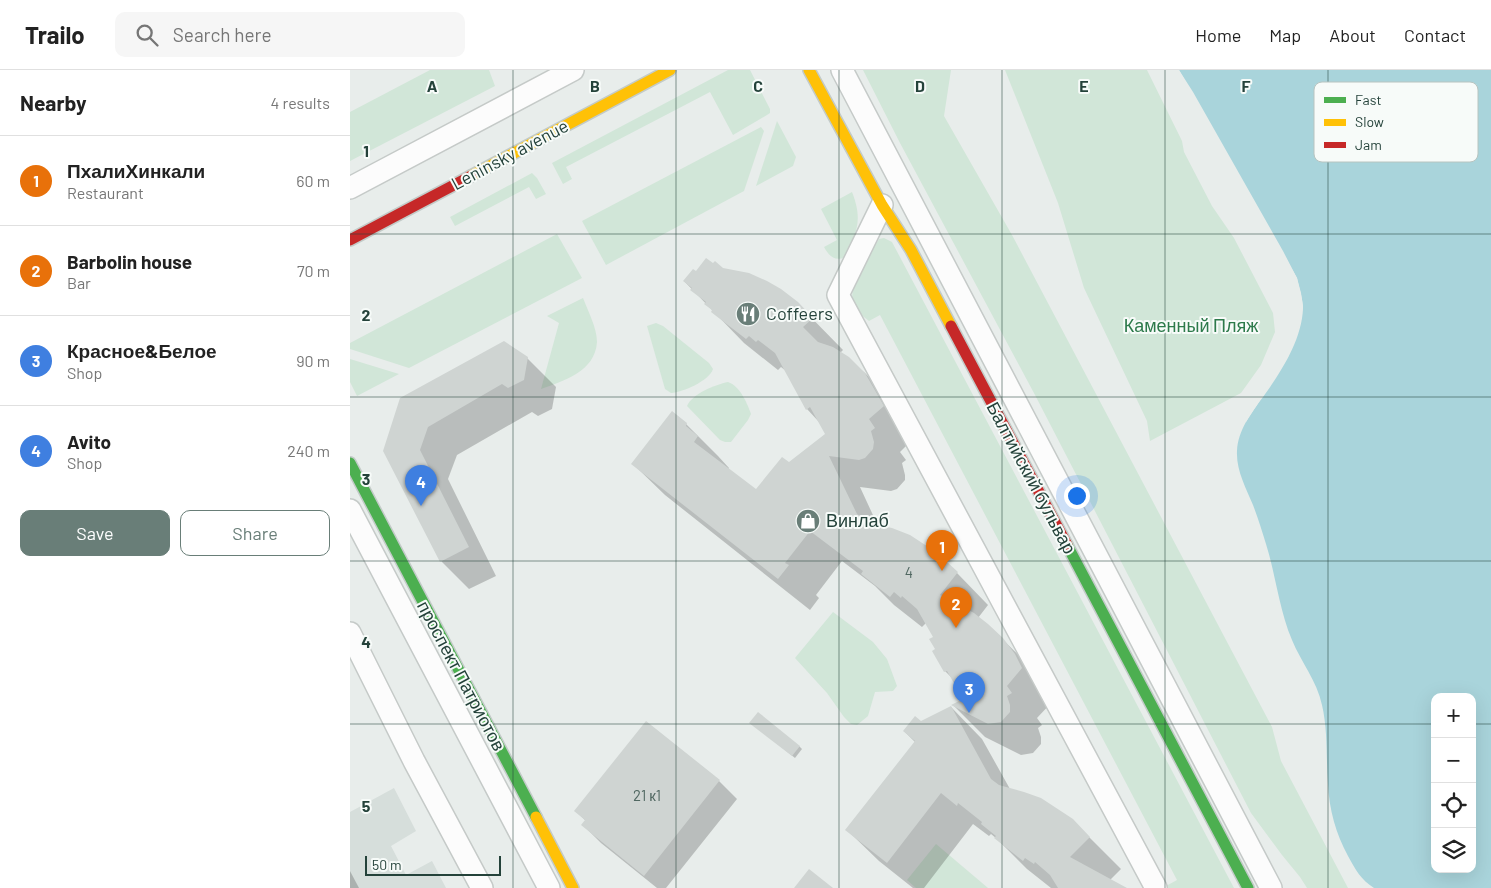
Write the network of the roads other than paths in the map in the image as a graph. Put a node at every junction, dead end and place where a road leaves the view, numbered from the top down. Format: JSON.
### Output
{"nodes":[{"id":1,"x":573,"y":70,"type":"edge"},
{"id":2,"x":670,"y":70,"type":"edge"},
{"id":3,"x":810,"y":70,"type":"edge"},
{"id":4,"x":842,"y":70,"type":"edge"},
{"id":5,"x":350,"y":188,"type":"edge"},
{"id":6,"x":882,"y":204,"type":"junction"},
{"id":7,"x":350,"y":240,"type":"edge"},
{"id":8,"x":350,"y":463,"type":"edge"},
{"id":9,"x":350,"y":510,"type":"edge"},
{"id":10,"x":350,"y":633,"type":"edge"},
{"id":11,"x":482,"y":888,"type":"edge"},
{"id":12,"x":549,"y":888,"type":"edge"},
{"id":13,"x":573,"y":888,"type":"edge"},
{"id":14,"x":1156,"y":888,"type":"edge"},
{"id":15,"x":1248,"y":888,"type":"edge"},
{"id":16,"x":1271,"y":888,"type":"edge"}],
"edges":[{"from":1,"to":5,"type":"street"},
{"from":2,"to":7,"type":"street","name":"Leninsky avenue"},
{"from":3,"to":6,"type":"street","name":"Балтийский бульвар"},
{"from":4,"to":16,"type":"street","name":"Балтийский бульвар"},
{"from":6,"to":14,"type":"street"},
{"from":6,"to":15,"type":"street","name":"Балтийский бульвар"},
{"from":8,"to":13,"type":"street","name":"проспект Патриотов"},
{"from":9,"to":12,"type":"street","name":"проспект Патриотов"},
{"from":10,"to":11,"type":"street"}]}
